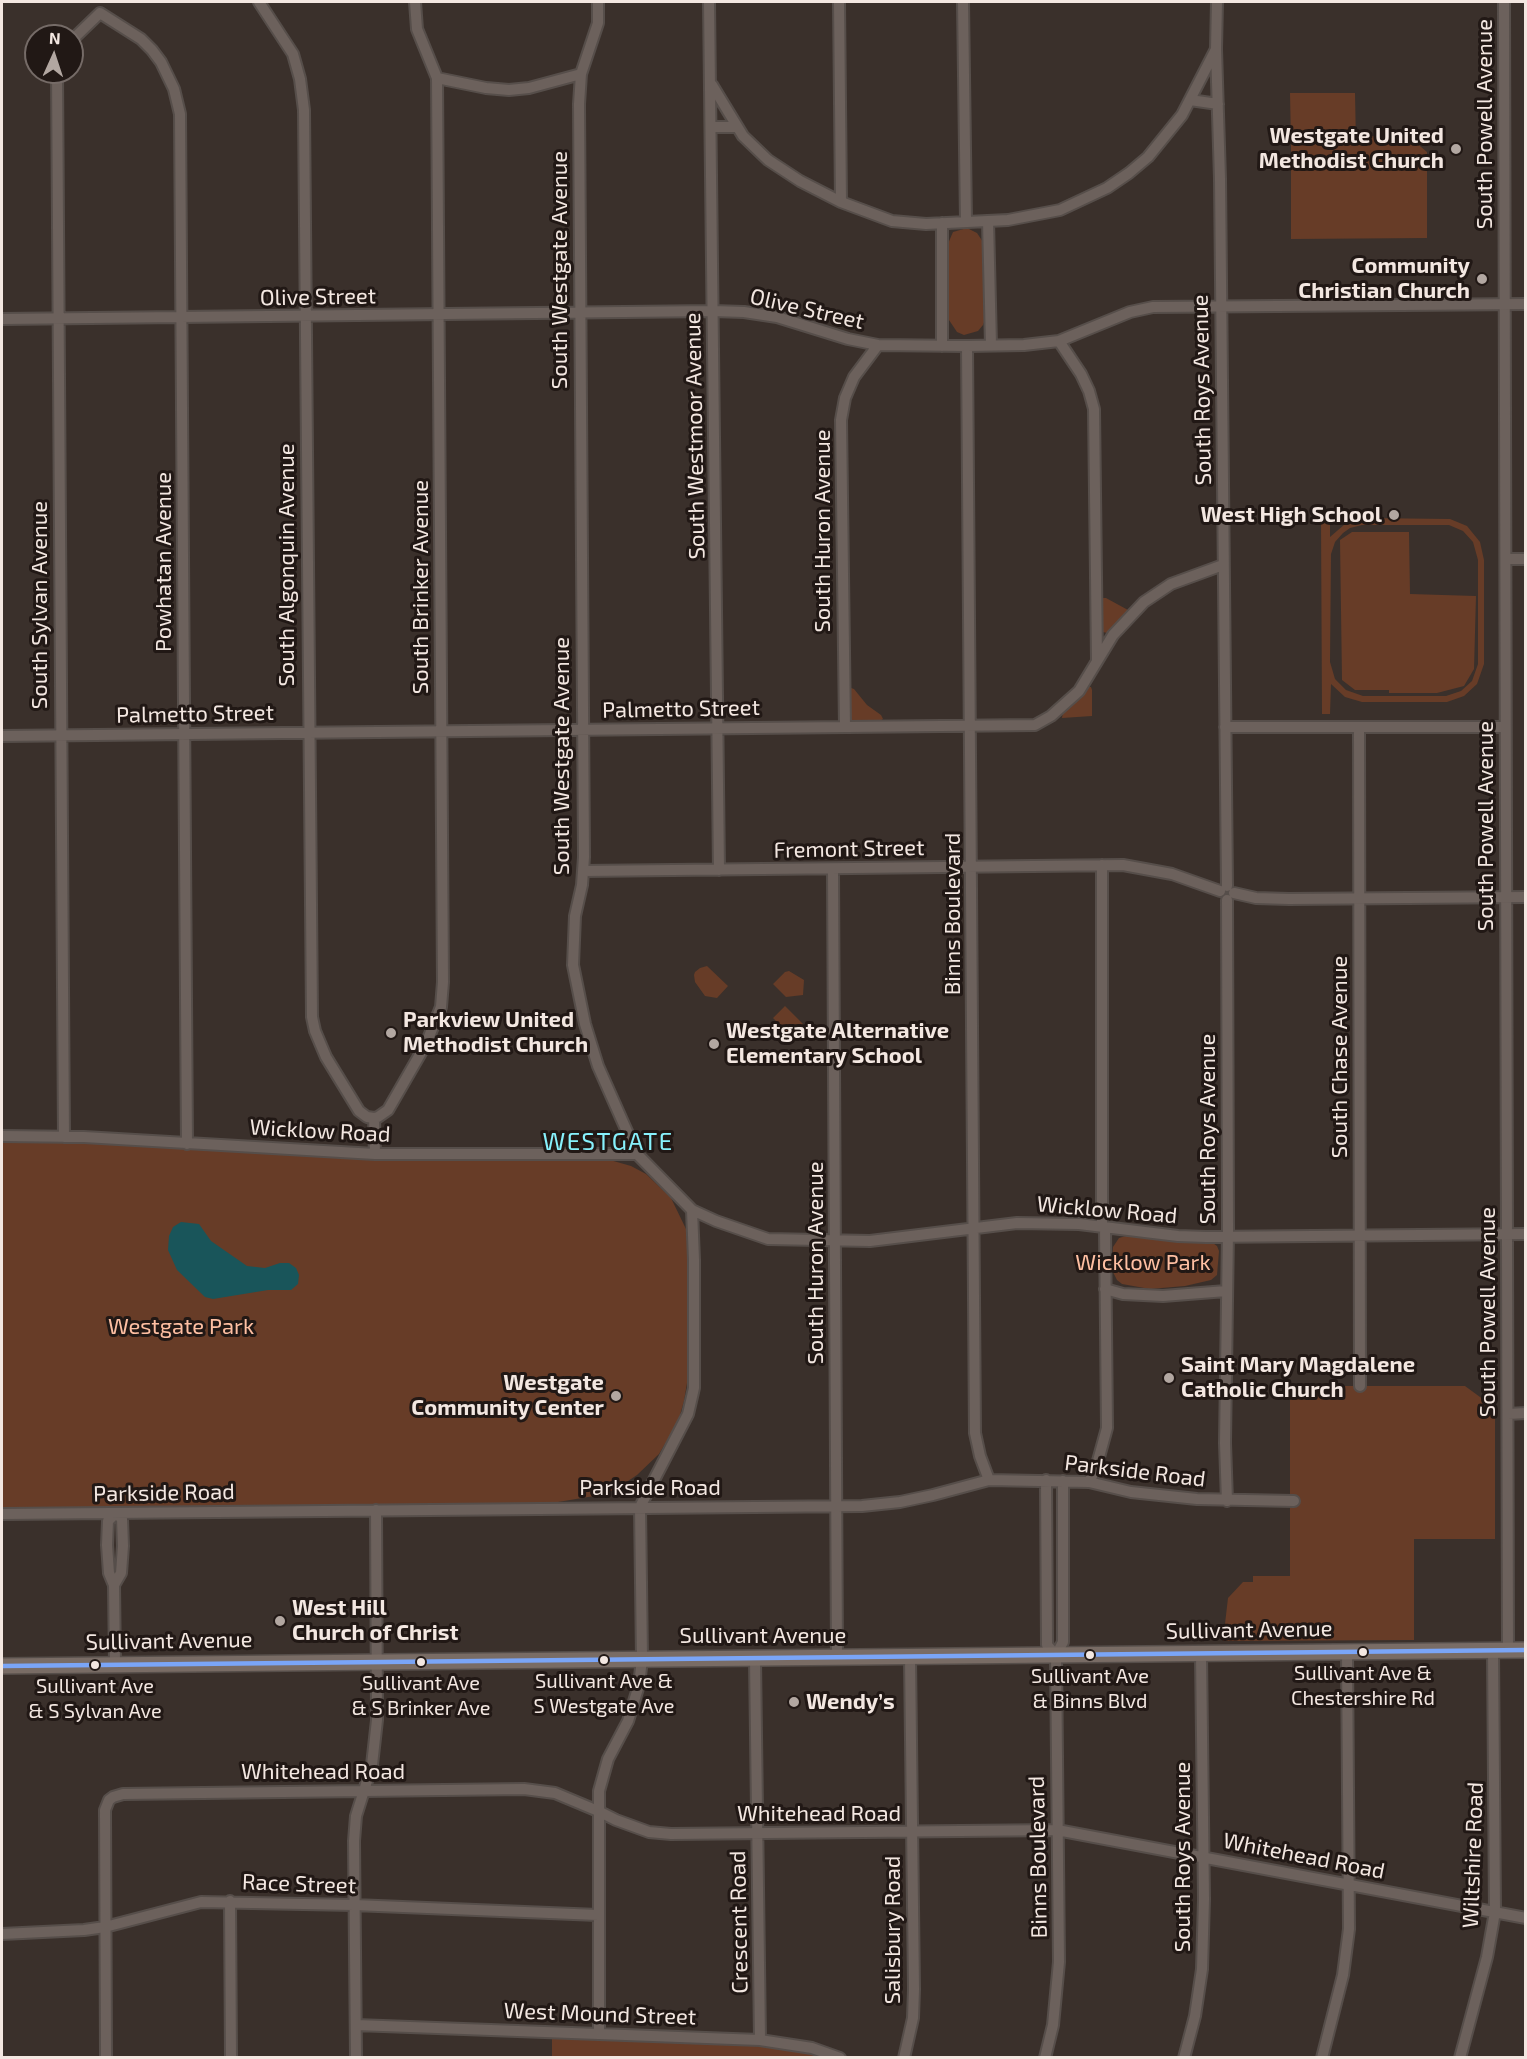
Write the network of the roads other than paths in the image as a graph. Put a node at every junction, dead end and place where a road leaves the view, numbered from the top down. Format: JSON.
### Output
{"nodes":[{"id":1,"x":100,"y":2,"type":"edge"},
{"id":2,"x":259,"y":2,"type":"edge"},
{"id":3,"x":415,"y":2,"type":"edge"},
{"id":4,"x":598,"y":2,"type":"edge"},
{"id":5,"x":710,"y":2,"type":"edge"},
{"id":6,"x":839,"y":2,"type":"edge"},
{"id":7,"x":963,"y":2,"type":"edge"},
{"id":8,"x":1217,"y":2,"type":"edge"},
{"id":9,"x":1504,"y":2,"type":"edge"},
{"id":10,"x":100,"y":13,"type":"junction"},
{"id":11,"x":84,"y":28,"type":"edge"},
{"id":12,"x":1216,"y":48,"type":"junction"},
{"id":13,"x":581,"y":74,"type":"junction"},
{"id":14,"x":437,"y":78,"type":"junction"},
{"id":15,"x":57,"y":84,"type":"edge"},
{"id":16,"x":711,"y":85,"type":"junction"},
{"id":17,"x":1190,"y":100,"type":"junction"},
{"id":18,"x":1218,"y":104,"type":"junction"},
{"id":19,"x":712,"y":127,"type":"junction"},
{"id":20,"x":737,"y":127,"type":"junction"},
{"id":21,"x":841,"y":202,"type":"junction"},
{"id":22,"x":988,"y":221,"type":"junction"},
{"id":23,"x":966,"y":222,"type":"junction"},
{"id":24,"x":942,"y":223,"type":"junction"},
{"id":25,"x":1505,"y":304,"type":"junction"},
{"id":26,"x":1526,"y":304,"type":"edge"},
{"id":27,"x":1220,"y":306,"type":"junction"},
{"id":28,"x":713,"y":311,"type":"junction"},
{"id":29,"x":580,"y":313,"type":"junction"},
{"id":30,"x":439,"y":315,"type":"junction"},
{"id":31,"x":306,"y":317,"type":"junction"},
{"id":32,"x":181,"y":318,"type":"junction"},
{"id":33,"x":58,"y":319,"type":"junction"},
{"id":34,"x":2,"y":320,"type":"edge"},
{"id":35,"x":1059,"y":340,"type":"junction"},
{"id":36,"x":878,"y":345,"type":"junction"},
{"id":37,"x":991,"y":345,"type":"junction"},
{"id":38,"x":942,"y":346,"type":"junction"},
{"id":39,"x":967,"y":346,"type":"junction"},
{"id":40,"x":1526,"y":559,"type":"edge"},
{"id":41,"x":1506,"y":560,"type":"junction"},
{"id":42,"x":1223,"y":565,"type":"junction"},
{"id":43,"x":1097,"y":660,"type":"junction"},
{"id":44,"x":971,"y":725,"type":"junction"},
{"id":45,"x":845,"y":727,"type":"junction"},
{"id":46,"x":1505,"y":727,"type":"junction"},
{"id":47,"x":718,"y":728,"type":"junction"},
{"id":48,"x":1225,"y":728,"type":"junction"},
{"id":49,"x":1359,"y":728,"type":"junction"},
{"id":50,"x":583,"y":730,"type":"junction"},
{"id":51,"x":441,"y":731,"type":"junction"},
{"id":52,"x":308,"y":733,"type":"junction"},
{"id":53,"x":184,"y":734,"type":"junction"},
{"id":54,"x":61,"y":735,"type":"junction"},
{"id":55,"x":2,"y":736,"type":"edge"},
{"id":56,"x":1102,"y":865,"type":"junction"},
{"id":57,"x":972,"y":867,"type":"junction"},
{"id":58,"x":833,"y":869,"type":"junction"},
{"id":59,"x":719,"y":870,"type":"junction"},
{"id":60,"x":584,"y":871,"type":"junction"},
{"id":61,"x":1227,"y":893,"type":"junction"},
{"id":62,"x":1506,"y":897,"type":"junction"},
{"id":63,"x":1526,"y":897,"type":"edge"},
{"id":64,"x":1359,"y":898,"type":"junction"},
{"id":65,"x":374,"y":1118,"type":"junction"},
{"id":66,"x":2,"y":1136,"type":"edge"},
{"id":67,"x":64,"y":1137,"type":"junction"},
{"id":68,"x":187,"y":1144,"type":"junction"},
{"id":69,"x":375,"y":1154,"type":"junction"},
{"id":70,"x":638,"y":1154,"type":"junction"},
{"id":71,"x":692,"y":1210,"type":"junction"},
{"id":72,"x":974,"y":1227,"type":"junction"},
{"id":73,"x":1104,"y":1228,"type":"junction"},
{"id":74,"x":1506,"y":1234,"type":"junction"},
{"id":75,"x":1526,"y":1234,"type":"edge"},
{"id":76,"x":1360,"y":1235,"type":"junction"},
{"id":77,"x":1227,"y":1237,"type":"junction"},
{"id":78,"x":835,"y":1241,"type":"junction"},
{"id":79,"x":1106,"y":1289,"type":"junction"},
{"id":80,"x":1226,"y":1291,"type":"junction"},
{"id":81,"x":1360,"y":1386,"type":"dead end"},
{"id":82,"x":1526,"y":1413,"type":"edge"},
{"id":83,"x":1508,"y":1414,"type":"junction"},
{"id":84,"x":989,"y":1480,"type":"junction"},
{"id":85,"x":1046,"y":1480,"type":"junction"},
{"id":86,"x":1063,"y":1480,"type":"junction"},
{"id":87,"x":1089,"y":1482,"type":"junction"},
{"id":88,"x":1227,"y":1501,"type":"junction"},
{"id":89,"x":1294,"y":1501,"type":"dead end"},
{"id":90,"x":837,"y":1506,"type":"junction"},
{"id":91,"x":640,"y":1507,"type":"junction"},
{"id":92,"x":376,"y":1510,"type":"junction"},
{"id":93,"x":116,"y":1513,"type":"junction"},
{"id":94,"x":2,"y":1514,"type":"edge"},
{"id":95,"x":1500,"y":1650,"type":"junction"},
{"id":96,"x":1526,"y":1650,"type":"edge"},
{"id":97,"x":1347,"y":1652,"type":"junction"},
{"id":98,"x":1202,"y":1653,"type":"junction"},
{"id":99,"x":1056,"y":1655,"type":"junction"},
{"id":100,"x":910,"y":1657,"type":"junction"},
{"id":101,"x":837,"y":1658,"type":"junction"},
{"id":102,"x":642,"y":1659,"type":"junction"},
{"id":103,"x":755,"y":1659,"type":"junction"},
{"id":104,"x":376,"y":1662,"type":"junction"},
{"id":105,"x":114,"y":1664,"type":"junction"},
{"id":106,"x":2,"y":1666,"type":"edge"},
{"id":107,"x":364,"y":1791,"type":"junction"},
{"id":108,"x":598,"y":1811,"type":"junction"},
{"id":109,"x":1057,"y":1830,"type":"junction"},
{"id":110,"x":912,"y":1833,"type":"junction"},
{"id":111,"x":757,"y":1834,"type":"junction"},
{"id":112,"x":1204,"y":1857,"type":"junction"},
{"id":113,"x":1349,"y":1885,"type":"junction"},
{"id":114,"x":230,"y":1901,"type":"junction"},
{"id":115,"x":354,"y":1905,"type":"junction"},
{"id":116,"x":1495,"y":1912,"type":"junction"},
{"id":117,"x":598,"y":1915,"type":"junction"},
{"id":118,"x":1526,"y":1918,"type":"edge"},
{"id":119,"x":105,"y":1927,"type":"junction"},
{"id":120,"x":2,"y":1934,"type":"edge"},
{"id":121,"x":356,"y":2025,"type":"junction"},
{"id":122,"x":600,"y":2034,"type":"junction"},
{"id":123,"x":760,"y":2040,"type":"junction"},
{"id":124,"x":105,"y":2058,"type":"edge"},
{"id":125,"x":231,"y":2058,"type":"edge"},
{"id":126,"x":356,"y":2058,"type":"edge"},
{"id":127,"x":840,"y":2058,"type":"edge"},
{"id":128,"x":904,"y":2058,"type":"edge"},
{"id":129,"x":1045,"y":2058,"type":"edge"},
{"id":130,"x":1184,"y":2058,"type":"edge"},
{"id":131,"x":1322,"y":2058,"type":"edge"},
{"id":132,"x":1460,"y":2058,"type":"edge"}],
"edges":[{"from":1,"to":10,"type":"street"},
{"from":2,"to":31,"type":"street","name":"South Algonquin Avenue"},
{"from":3,"to":14,"type":"street","name":"South Brinker Avenue"},
{"from":4,"to":13,"type":"street","name":"South Westgate Avenue"},
{"from":5,"to":16,"type":"street","name":"South Westmoor Avenue"},
{"from":6,"to":21,"type":"street"},
{"from":7,"to":23,"type":"street"},
{"from":8,"to":12,"type":"street","name":"South Roys Avenue"},
{"from":9,"to":25,"type":"street","name":"South Powell Avenue"},
{"from":10,"to":11,"type":"street"},
{"from":10,"to":32,"type":"street","name":"Powhatan Avenue"},
{"from":12,"to":17,"type":"street"},
{"from":12,"to":18,"type":"street","name":"South Roys Avenue"},
{"from":13,"to":14,"type":"street"},
{"from":13,"to":29,"type":"street","name":"South Westgate Avenue"},
{"from":14,"to":30,"type":"street","name":"South Brinker Avenue"},
{"from":15,"to":33,"type":"street","name":"South Sylvan Avenue"},
{"from":16,"to":19,"type":"street","name":"South Westmoor Avenue"},
{"from":16,"to":20,"type":"street"},
{"from":17,"to":18,"type":"street"},
{"from":17,"to":22,"type":"street"},
{"from":18,"to":27,"type":"street","name":"South Roys Avenue"},
{"from":19,"to":20,"type":"street"},
{"from":19,"to":28,"type":"street","name":"South Westmoor Avenue"},
{"from":20,"to":21,"type":"street"},
{"from":21,"to":24,"type":"street"},
{"from":22,"to":23,"type":"street"},
{"from":22,"to":37,"type":"street"},
{"from":23,"to":24,"type":"street"},
{"from":24,"to":38,"type":"street"},
{"from":25,"to":26,"type":"street","name":"Olive Street"},
{"from":25,"to":27,"type":"street","name":"Olive Street"},
{"from":25,"to":41,"type":"street","name":"South Powell Avenue"},
{"from":27,"to":35,"type":"street","name":"Olive Street"},
{"from":27,"to":42,"type":"street","name":"South Roys Avenue"},
{"from":28,"to":29,"type":"street","name":"Olive Street"},
{"from":28,"to":36,"type":"street","name":"Olive Street"},
{"from":28,"to":47,"type":"street","name":"South Westmoor Avenue"},
{"from":29,"to":30,"type":"street","name":"Olive Street"},
{"from":29,"to":50,"type":"street","name":"South Westgate Avenue"},
{"from":30,"to":31,"type":"street","name":"Olive Street"},
{"from":30,"to":51,"type":"street","name":"South Brinker Avenue"},
{"from":31,"to":32,"type":"street","name":"Olive Street"},
{"from":31,"to":52,"type":"street","name":"South Algonquin Avenue"},
{"from":32,"to":33,"type":"street","name":"Olive Street"},
{"from":32,"to":53,"type":"street","name":"Powhatan Avenue"},
{"from":33,"to":34,"type":"street","name":"Olive Street"},
{"from":33,"to":54,"type":"street","name":"South Sylvan Avenue"},
{"from":35,"to":37,"type":"street","name":"Olive Street"},
{"from":35,"to":43,"type":"street"},
{"from":36,"to":38,"type":"street","name":"Olive Street"},
{"from":36,"to":45,"type":"street","name":"South Huron Avenue"},
{"from":37,"to":39,"type":"street","name":"Olive Street"},
{"from":38,"to":39,"type":"street","name":"Olive Street"},
{"from":39,"to":44,"type":"street","name":"Binns Boulevard"},
{"from":40,"to":41,"type":"street"},
{"from":41,"to":46,"type":"street","name":"South Powell Avenue"},
{"from":42,"to":43,"type":"street","name":"Palmetto Street"},
{"from":42,"to":48,"type":"street","name":"South Roys Avenue"},
{"from":43,"to":44,"type":"street","name":"Palmetto Street"},
{"from":44,"to":45,"type":"street","name":"Palmetto Street"},
{"from":44,"to":57,"type":"street","name":"Binns Boulevard"},
{"from":45,"to":47,"type":"street","name":"Palmetto Street"},
{"from":46,"to":49,"type":"street"},
{"from":46,"to":62,"type":"street","name":"South Powell Avenue"},
{"from":47,"to":50,"type":"street","name":"Palmetto Street"},
{"from":47,"to":59,"type":"street","name":"South Westmoor Avenue"},
{"from":48,"to":49,"type":"street"},
{"from":48,"to":61,"type":"street","name":"South Roys Avenue"},
{"from":49,"to":64,"type":"street","name":"South Chase Avenue"},
{"from":50,"to":51,"type":"street","name":"Palmetto Street"},
{"from":50,"to":60,"type":"street","name":"South Westgate Avenue"},
{"from":51,"to":52,"type":"street","name":"Palmetto Street"},
{"from":51,"to":65,"type":"street","name":"South Brinker Avenue"},
{"from":52,"to":53,"type":"street","name":"Palmetto Street"},
{"from":52,"to":65,"type":"street","name":"South Algonquin Avenue"},
{"from":53,"to":54,"type":"street","name":"Palmetto Street"},
{"from":53,"to":68,"type":"street","name":"Powhatan Avenue"},
{"from":54,"to":55,"type":"street","name":"Palmetto Street"},
{"from":54,"to":67,"type":"street","name":"South Sylvan Avenue"},
{"from":56,"to":57,"type":"street","name":"Fremont Street"},
{"from":56,"to":61,"type":"street","name":"Fremont Street"},
{"from":56,"to":73,"type":"street"},
{"from":57,"to":58,"type":"street","name":"Fremont Street"},
{"from":57,"to":72,"type":"street","name":"Binns Boulevard"},
{"from":58,"to":59,"type":"street","name":"Fremont Street"},
{"from":58,"to":78,"type":"street","name":"South Huron Avenue"},
{"from":59,"to":60,"type":"street","name":"Fremont Street"},
{"from":60,"to":70,"type":"street","name":"South Westgate Avenue"},
{"from":61,"to":64,"type":"street","name":"Fremont Street"},
{"from":61,"to":77,"type":"street","name":"South Roys Avenue"},
{"from":62,"to":63,"type":"street","name":"Fremont Street"},
{"from":62,"to":64,"type":"street","name":"Fremont Street"},
{"from":62,"to":74,"type":"street","name":"South Powell Avenue"},
{"from":64,"to":76,"type":"street","name":"South Chase Avenue"},
{"from":65,"to":69,"type":"street"},
{"from":66,"to":67,"type":"street","name":"Wicklow Road"},
{"from":67,"to":68,"type":"street","name":"Wicklow Road"},
{"from":68,"to":69,"type":"street","name":"Wicklow Road"},
{"from":69,"to":70,"type":"street","name":"Wicklow Road"},
{"from":70,"to":71,"type":"street","name":"South Westgate Avenue"},
{"from":71,"to":78,"type":"street","name":"Wicklow Road"},
{"from":71,"to":91,"type":"street"},
{"from":72,"to":73,"type":"street","name":"Wicklow Road"},
{"from":72,"to":78,"type":"street","name":"Wicklow Road"},
{"from":72,"to":84,"type":"street","name":"Binns Boulevard"},
{"from":73,"to":77,"type":"street","name":"Wicklow Road"},
{"from":73,"to":79,"type":"street"},
{"from":74,"to":75,"type":"street","name":"Wicklow Road"},
{"from":74,"to":76,"type":"street","name":"Wicklow Road"},
{"from":74,"to":83,"type":"street","name":"South Powell Avenue"},
{"from":76,"to":77,"type":"street","name":"Wicklow Road"},
{"from":76,"to":81,"type":"street","name":"South Chase Avenue"},
{"from":77,"to":80,"type":"street","name":"South Roys Avenue"},
{"from":78,"to":90,"type":"street","name":"South Huron Avenue"},
{"from":79,"to":80,"type":"street"},
{"from":79,"to":87,"type":"street"},
{"from":80,"to":88,"type":"street","name":"South Roys Avenue"},
{"from":82,"to":83,"type":"street"},
{"from":83,"to":95,"type":"street","name":"South Powell Avenue"},
{"from":84,"to":85,"type":"street","name":"Parkside Road"},
{"from":84,"to":90,"type":"street","name":"Parkside Road"},
{"from":85,"to":86,"type":"street","name":"Parkside Road"},
{"from":85,"to":99,"type":"street","name":"Binns Boulevard"},
{"from":86,"to":87,"type":"street","name":"Parkside Road"},
{"from":86,"to":99,"type":"street","name":"Binns Boulevard"},
{"from":87,"to":88,"type":"street","name":"Parkside Road"},
{"from":88,"to":89,"type":"street","name":"Parkside Road"},
{"from":90,"to":91,"type":"street","name":"Parkside Road"},
{"from":90,"to":101,"type":"street","name":"South Huron Avenue"},
{"from":91,"to":92,"type":"street","name":"Parkside Road"},
{"from":91,"to":102,"type":"street"},
{"from":92,"to":93,"type":"street","name":"Parkside Road"},
{"from":92,"to":104,"type":"street"},
{"from":93,"to":94,"type":"street","name":"Parkside Road"},
{"from":93,"to":105,"type":"street"},
{"from":95,"to":96,"type":"main road","name":"Sullivant Avenue"},
{"from":95,"to":97,"type":"main road","name":"Sullivant Avenue"},
{"from":95,"to":116,"type":"street","name":"Wiltshire Road"},
{"from":97,"to":98,"type":"main road","name":"Sullivant Avenue"},
{"from":97,"to":113,"type":"street"},
{"from":98,"to":99,"type":"main road","name":"Sullivant Avenue"},
{"from":98,"to":112,"type":"street","name":"South Roys Avenue"},
{"from":99,"to":100,"type":"main road","name":"Sullivant Avenue"},
{"from":99,"to":109,"type":"street","name":"Binns Boulevard"},
{"from":100,"to":101,"type":"main road","name":"Sullivant Avenue"},
{"from":100,"to":110,"type":"street","name":"Salisbury Road"},
{"from":101,"to":103,"type":"main road","name":"Sullivant Avenue"},
{"from":102,"to":103,"type":"main road","name":"Sullivant Avenue"},
{"from":102,"to":104,"type":"main road","name":"Sullivant Avenue"},
{"from":102,"to":108,"type":"street"},
{"from":103,"to":111,"type":"street","name":"Crescent Road"},
{"from":104,"to":105,"type":"main road","name":"Sullivant Avenue"},
{"from":104,"to":107,"type":"street"},
{"from":105,"to":106,"type":"main road","name":"Sullivant Avenue"},
{"from":107,"to":108,"type":"street","name":"Whitehead Road"},
{"from":107,"to":115,"type":"street"},
{"from":107,"to":119,"type":"street","name":"Whitehead Road"},
{"from":108,"to":111,"type":"street","name":"Whitehead Road"},
{"from":108,"to":117,"type":"street"},
{"from":109,"to":110,"type":"street","name":"Whitehead Road"},
{"from":109,"to":112,"type":"street","name":"Whitehead Road"},
{"from":109,"to":129,"type":"street","name":"Binns Boulevard"},
{"from":110,"to":111,"type":"street","name":"Whitehead Road"},
{"from":110,"to":128,"type":"street","name":"Salisbury Road"},
{"from":111,"to":123,"type":"street","name":"Crescent Road"},
{"from":112,"to":113,"type":"street","name":"Whitehead Road"},
{"from":112,"to":130,"type":"street","name":"South Roys Avenue"},
{"from":113,"to":116,"type":"street","name":"Whitehead Road"},
{"from":113,"to":131,"type":"street"},
{"from":114,"to":115,"type":"street","name":"Race Street"},
{"from":114,"to":119,"type":"street","name":"Race Street"},
{"from":114,"to":125,"type":"street"},
{"from":115,"to":117,"type":"street","name":"Race Street"},
{"from":115,"to":121,"type":"street"},
{"from":116,"to":118,"type":"street","name":"Whitehead Road"},
{"from":116,"to":132,"type":"street","name":"Wiltshire Road"},
{"from":117,"to":122,"type":"street"},
{"from":119,"to":120,"type":"street","name":"Race Street"},
{"from":119,"to":124,"type":"street"},
{"from":121,"to":122,"type":"street","name":"West Mound Street"},
{"from":121,"to":126,"type":"street"},
{"from":122,"to":123,"type":"street","name":"West Mound Street"},
{"from":123,"to":127,"type":"street","name":"West Mound Street"}]}
